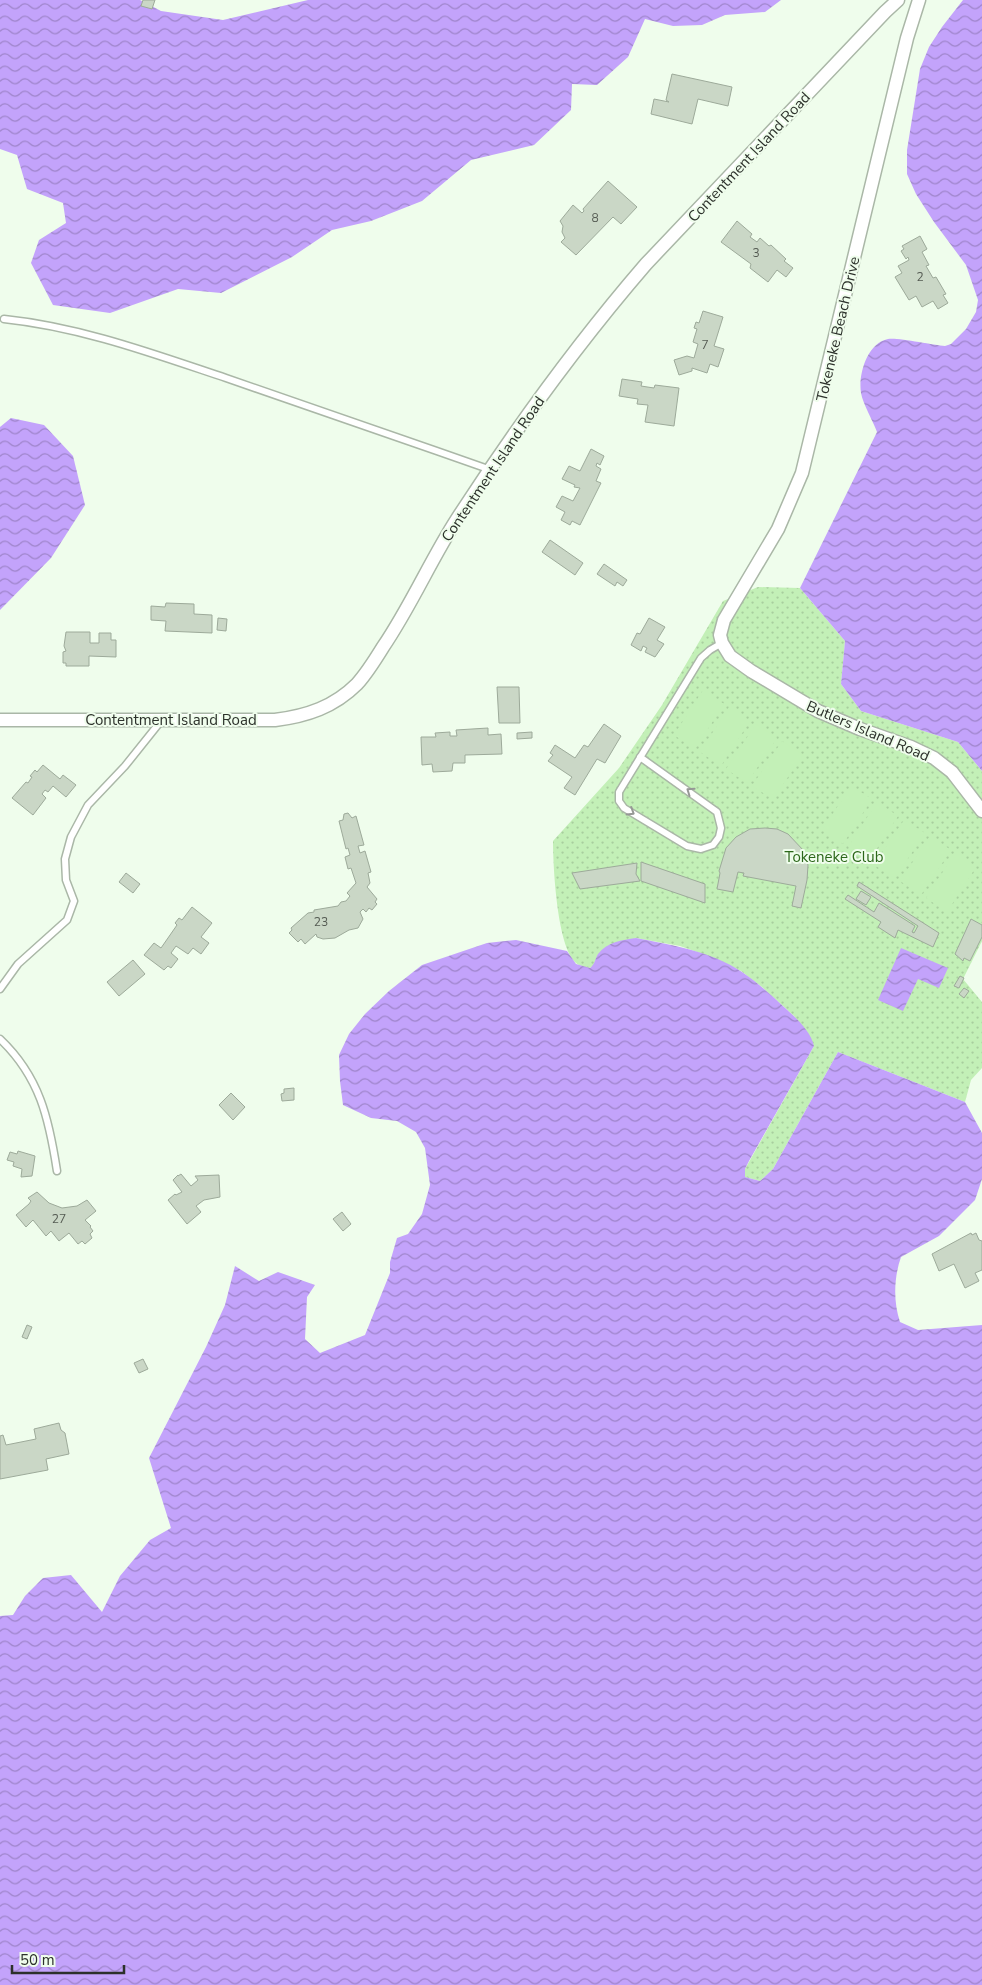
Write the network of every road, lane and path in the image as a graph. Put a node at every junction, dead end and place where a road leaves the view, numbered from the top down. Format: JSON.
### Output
{"nodes":[{"id":1,"x":898,"y":0,"type":"edge"},
{"id":2,"x":920,"y":0,"type":"edge"},
{"id":3,"x":4,"y":318,"type":"dead end"},
{"id":4,"x":491,"y":470,"type":"junction"},
{"id":5,"x":722,"y":643,"type":"junction"},
{"id":6,"x":0,"y":720,"type":"edge"},
{"id":7,"x":161,"y":721,"type":"junction"},
{"id":8,"x":640,"y":757,"type":"junction"},
{"id":9,"x":982,"y":811,"type":"edge"},
{"id":10,"x":0,"y":989,"type":"edge"},
{"id":11,"x":0,"y":1039,"type":"edge"},
{"id":12,"x":57,"y":1171,"type":"dead end"}],
"edges":[{"from":1,"to":4,"type":"street","name":"Contentment Island Road"},
{"from":2,"to":5,"type":"street","name":"Tokeneke Beach Drive"},
{"from":3,"to":4,"type":"lane"},
{"from":4,"to":7,"type":"street","name":"Contentment Island Road"},
{"from":5,"to":8,"type":"lane"},
{"from":5,"to":9,"type":"street","name":"Butlers Island Road"},
{"from":6,"to":7,"type":"street","name":"Contentment Island Road"},
{"from":7,"to":10,"type":"lane"},
{"from":8,"to":8,"type":"lane","one_way":true},
{"from":11,"to":12,"type":"lane"}]}
